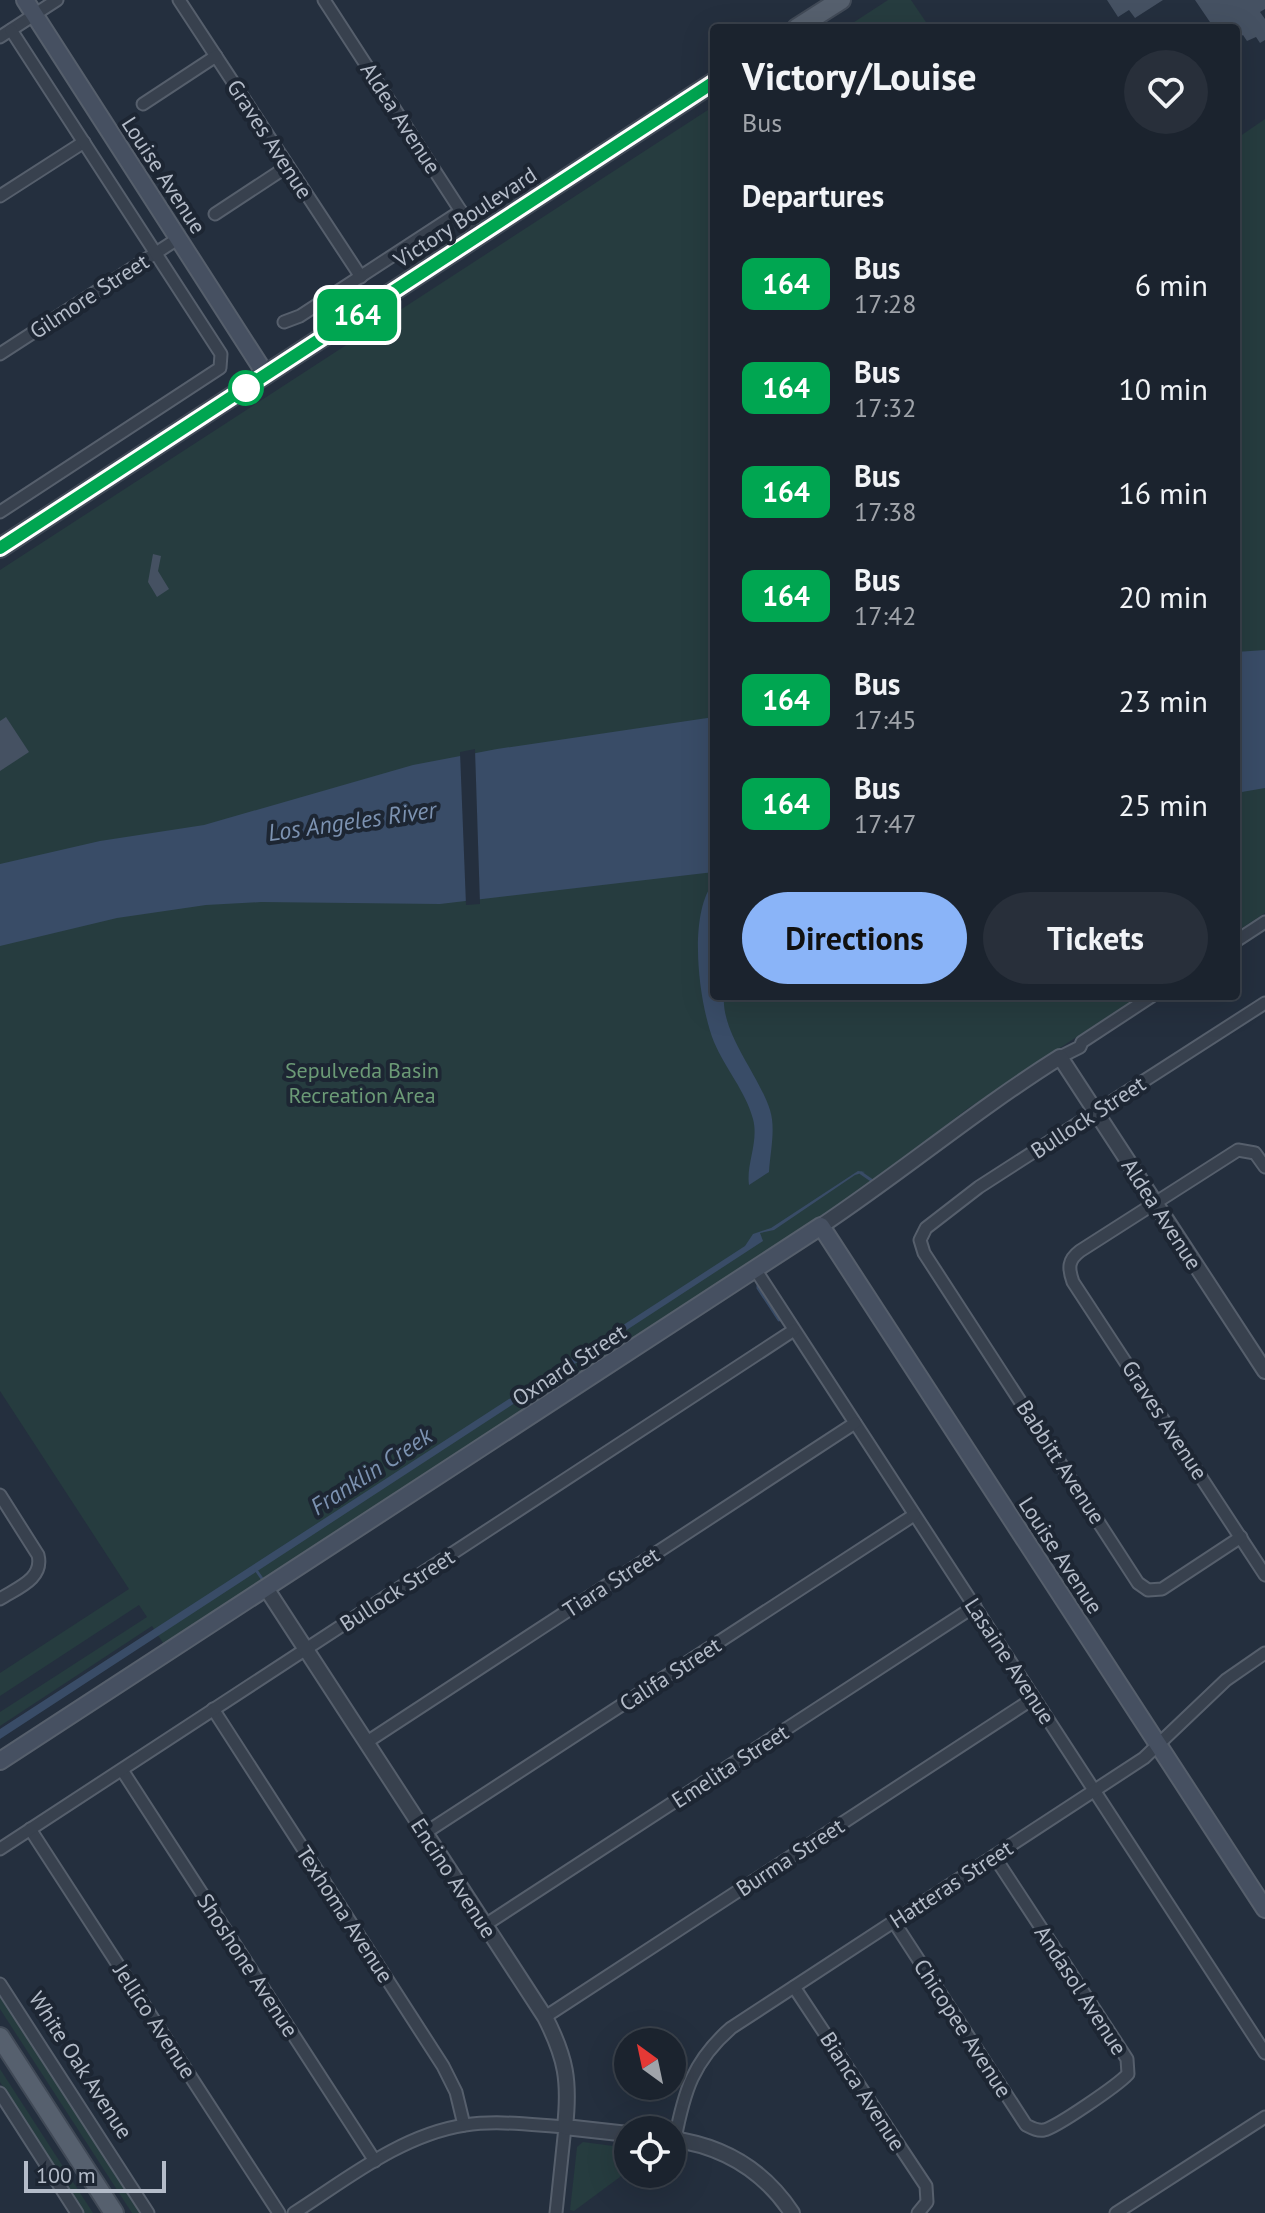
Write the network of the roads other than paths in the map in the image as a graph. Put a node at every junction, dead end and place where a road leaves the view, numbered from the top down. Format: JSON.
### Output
{"nodes":[{"id":1,"x":25,"y":0,"type":"edge"},
{"id":2,"x":57,"y":0,"type":"edge"},
{"id":3,"x":179,"y":0,"type":"edge"},
{"id":4,"x":324,"y":0,"type":"edge"},
{"id":5,"x":841,"y":0,"type":"edge"},
{"id":6,"x":35,"y":15,"type":"junction"},
{"id":7,"x":803,"y":24,"type":"edge"},
{"id":8,"x":11,"y":30,"type":"junction"},
{"id":9,"x":0,"y":37,"type":"edge"},
{"id":10,"x":216,"y":56,"type":"junction"},
{"id":11,"x":710,"y":85,"type":"edge"},
{"id":12,"x":143,"y":104,"type":"dead end"},
{"id":13,"x":84,"y":142,"type":"junction"},
{"id":14,"x":288,"y":166,"type":"junction"},
{"id":15,"x":0,"y":196,"type":"edge"},
{"id":16,"x":461,"y":211,"type":"junction"},
{"id":17,"x":215,"y":214,"type":"dead end"},
{"id":18,"x":477,"y":236,"type":"junction"},
{"id":19,"x":179,"y":238,"type":"junction"},
{"id":20,"x":157,"y":253,"type":"junction"},
{"id":21,"x":361,"y":277,"type":"junction"},
{"id":22,"x":284,"y":322,"type":"dead end"},
{"id":23,"x":0,"y":354,"type":"edge"},
{"id":24,"x":266,"y":375,"type":"junction"},
{"id":25,"x":0,"y":512,"type":"edge"},
{"id":26,"x":0,"y":548,"type":"edge"},
{"id":27,"x":1265,"y":922,"type":"edge"},
{"id":28,"x":1240,"y":938,"type":"edge"},
{"id":29,"x":1146,"y":1000,"type":"edge"},
{"id":30,"x":1265,"y":1003,"type":"edge"},
{"id":31,"x":1060,"y":1057,"type":"junction"},
{"id":32,"x":1096,"y":1112,"type":"junction"},
{"id":33,"x":1265,"y":1167,"type":"edge"},
{"id":34,"x":1156,"y":1204,"type":"junction"},
{"id":35,"x":821,"y":1226,"type":"junction"},
{"id":36,"x":920,"y":1240,"type":"joint"},
{"id":37,"x":755,"y":1269,"type":"junction"},
{"id":38,"x":794,"y":1330,"type":"junction"},
{"id":39,"x":1265,"y":1371,"type":"edge"},
{"id":40,"x":855,"y":1423,"type":"junction"},
{"id":41,"x":0,"y":1495,"type":"edge"},
{"id":42,"x":914,"y":1515,"type":"junction"},
{"id":43,"x":1241,"y":1537,"type":"junction"},
{"id":44,"x":1265,"y":1575,"type":"edge"},
{"id":45,"x":266,"y":1588,"type":"junction"},
{"id":46,"x":0,"y":1599,"type":"edge"},
{"id":47,"x":975,"y":1606,"type":"junction"},
{"id":48,"x":306,"y":1649,"type":"junction"},
{"id":49,"x":1265,"y":1653,"type":"edge"},
{"id":50,"x":1034,"y":1698,"type":"junction"},
{"id":51,"x":213,"y":1709,"type":"junction"},
{"id":52,"x":367,"y":1742,"type":"junction"},
{"id":53,"x":1159,"y":1746,"type":"junction"},
{"id":54,"x":0,"y":1761,"type":"edge"},
{"id":55,"x":122,"y":1770,"type":"junction"},
{"id":56,"x":1094,"y":1790,"type":"junction"},
{"id":57,"x":30,"y":1829,"type":"junction"},
{"id":58,"x":425,"y":1833,"type":"junction"},
{"id":59,"x":0,"y":1849,"type":"edge"},
{"id":60,"x":994,"y":1856,"type":"junction"},
{"id":61,"x":1265,"y":1909,"type":"edge"},
{"id":62,"x":894,"y":1922,"type":"junction"},
{"id":63,"x":485,"y":1925,"type":"junction"},
{"id":64,"x":0,"y":1984,"type":"edge"},
{"id":65,"x":794,"y":1987,"type":"junction"},
{"id":66,"x":545,"y":2017,"type":"junction"},
{"id":67,"x":0,"y":2037,"type":"edge"},
{"id":68,"x":1265,"y":2053,"type":"edge"},
{"id":69,"x":0,"y":2093,"type":"edge"},
{"id":70,"x":678,"y":2116,"type":"edge"},
{"id":71,"x":1265,"y":2117,"type":"edge"},
{"id":72,"x":464,"y":2125,"type":"junction"},
{"id":73,"x":565,"y":2127,"type":"junction"},
{"id":74,"x":1036,"y":2130,"type":"joint"},
{"id":75,"x":614,"y":2132,"type":"edge"},
{"id":76,"x":686,"y":2142,"type":"edge"},
{"id":77,"x":375,"y":2161,"type":"junction"},
{"id":78,"x":77,"y":2213,"type":"edge"},
{"id":79,"x":114,"y":2213,"type":"edge"},
{"id":80,"x":148,"y":2213,"type":"edge"},
{"id":81,"x":279,"y":2213,"type":"edge"},
{"id":82,"x":294,"y":2213,"type":"edge"},
{"id":83,"x":556,"y":2213,"type":"edge"},
{"id":84,"x":792,"y":2213,"type":"edge"},
{"id":85,"x":918,"y":2213,"type":"edge"},
{"id":86,"x":1116,"y":2213,"type":"edge"}],
"edges":[{"from":1,"to":6,"type":"main road","name":"Louise Avenue"},
{"from":2,"to":6,"type":"street"},
{"from":3,"to":10,"type":"street","name":"Graves Avenue"},
{"from":4,"to":16,"type":"street","name":"Aldea Avenue"},
{"from":5,"to":7,"type":"main road"},
{"from":6,"to":8,"type":"street"},
{"from":6,"to":19,"type":"main road","name":"Louise Avenue"},
{"from":8,"to":9,"type":"street"},
{"from":8,"to":13,"type":"street"},
{"from":10,"to":12,"type":"street"},
{"from":10,"to":14,"type":"street","name":"Graves Avenue"},
{"from":11,"to":18,"type":"main road","name":"Victory Boulevard"},
{"from":13,"to":15,"type":"street"},
{"from":13,"to":20,"type":"street"},
{"from":14,"to":17,"type":"street"},
{"from":14,"to":21,"type":"street","name":"Graves Avenue"},
{"from":16,"to":18,"type":"street","name":"Aldea Avenue"},
{"from":16,"to":21,"type":"street","name":"Victory Boulevard"},
{"from":18,"to":24,"type":"main road","name":"Victory Boulevard"},
{"from":19,"to":20,"type":"street","name":"Gilmore Street"},
{"from":19,"to":24,"type":"main road","name":"Louise Avenue"},
{"from":20,"to":23,"type":"street","name":"Gilmore Street"},
{"from":20,"to":25,"type":"street"},
{"from":21,"to":22,"type":"street","name":"Victory Boulevard"},
{"from":24,"to":26,"type":"main road","name":"Victory Boulevard"},
{"from":27,"to":28,"type":"street"},
{"from":29,"to":31,"type":"street","name":"Oxnard Street"},
{"from":30,"to":32,"type":"street","name":"Bullock Street"},
{"from":31,"to":32,"type":"street","name":"Aldea Avenue"},
{"from":31,"to":35,"type":"street","name":"Oxnard Street"},
{"from":32,"to":34,"type":"street","name":"Aldea Avenue"},
{"from":32,"to":36,"type":"street","name":"Bullock Street"},
{"from":33,"to":34,"type":"street"},
{"from":34,"to":39,"type":"street","name":"Aldea Avenue"},
{"from":34,"to":43,"type":"street","name":"Graves Avenue"},
{"from":35,"to":37,"type":"main road","name":"Oxnard Street"},
{"from":35,"to":53,"type":"main road","name":"Louise Avenue"},
{"from":36,"to":43,"type":"street","name":"Babbitt Avenue"},
{"from":37,"to":38,"type":"street","name":"Lasaine Avenue"},
{"from":37,"to":45,"type":"main road","name":"Oxnard Street"},
{"from":38,"to":40,"type":"street","name":"Lasaine Avenue"},
{"from":38,"to":48,"type":"street","name":"Bullock Street"},
{"from":40,"to":42,"type":"street","name":"Lasaine Avenue"},
{"from":40,"to":52,"type":"street","name":"Tiara Street"},
{"from":41,"to":46,"type":"street"},
{"from":42,"to":47,"type":"street","name":"Lasaine Avenue"},
{"from":42,"to":58,"type":"street","name":"Califa Street"},
{"from":43,"to":44,"type":"street","name":"Graves Avenue"},
{"from":45,"to":48,"type":"street","name":"Encino Avenue"},
{"from":45,"to":54,"type":"main road","name":"Oxnard Street"},
{"from":47,"to":50,"type":"street","name":"Lasaine Avenue"},
{"from":47,"to":63,"type":"street","name":"Emelita Street"},
{"from":48,"to":51,"type":"street","name":"Bullock Street"},
{"from":48,"to":52,"type":"street","name":"Encino Avenue"},
{"from":49,"to":53,"type":"street","name":"Hatteras Street"},
{"from":50,"to":56,"type":"street","name":"Lasaine Avenue"},
{"from":50,"to":66,"type":"street","name":"Burma Street"},
{"from":51,"to":55,"type":"street","name":"Bullock Street"},
{"from":51,"to":72,"type":"street","name":"Texhoma Avenue"},
{"from":52,"to":58,"type":"street","name":"Encino Avenue"},
{"from":53,"to":56,"type":"street","name":"Hatteras Street"},
{"from":53,"to":61,"type":"main road","name":"Louise Avenue"},
{"from":55,"to":57,"type":"street","name":"Bullock Street"},
{"from":55,"to":77,"type":"street","name":"Shoshone Avenue"},
{"from":56,"to":60,"type":"street","name":"Hatteras Street"},
{"from":56,"to":68,"type":"street","name":"Lasaine Avenue"},
{"from":57,"to":59,"type":"street","name":"Bullock Street"},
{"from":57,"to":81,"type":"street","name":"Jellico Avenue"},
{"from":58,"to":63,"type":"street","name":"Encino Avenue"},
{"from":60,"to":62,"type":"street","name":"Hatteras Street"},
{"from":60,"to":74,"type":"street","name":"Andasol Avenue"},
{"from":62,"to":65,"type":"street","name":"Hatteras Street"},
{"from":62,"to":74,"type":"street","name":"Chicopee Avenue"},
{"from":63,"to":66,"type":"street","name":"Encino Avenue"},
{"from":64,"to":80,"type":"street","name":"White Oak Avenue"},
{"from":65,"to":70,"type":"street","name":"Hatteras Street"},
{"from":65,"to":85,"type":"street","name":"Bianca Avenue"},
{"from":66,"to":73,"type":"street","name":"Encino Avenue"},
{"from":67,"to":79,"type":"main road"},
{"from":69,"to":78,"type":"street"},
{"from":71,"to":86,"type":"street"},
{"from":72,"to":73,"type":"street"},
{"from":72,"to":77,"type":"street"},
{"from":73,"to":75,"type":"street"},
{"from":73,"to":83,"type":"street"},
{"from":76,"to":84,"type":"street"},
{"from":77,"to":82,"type":"street"}]}
